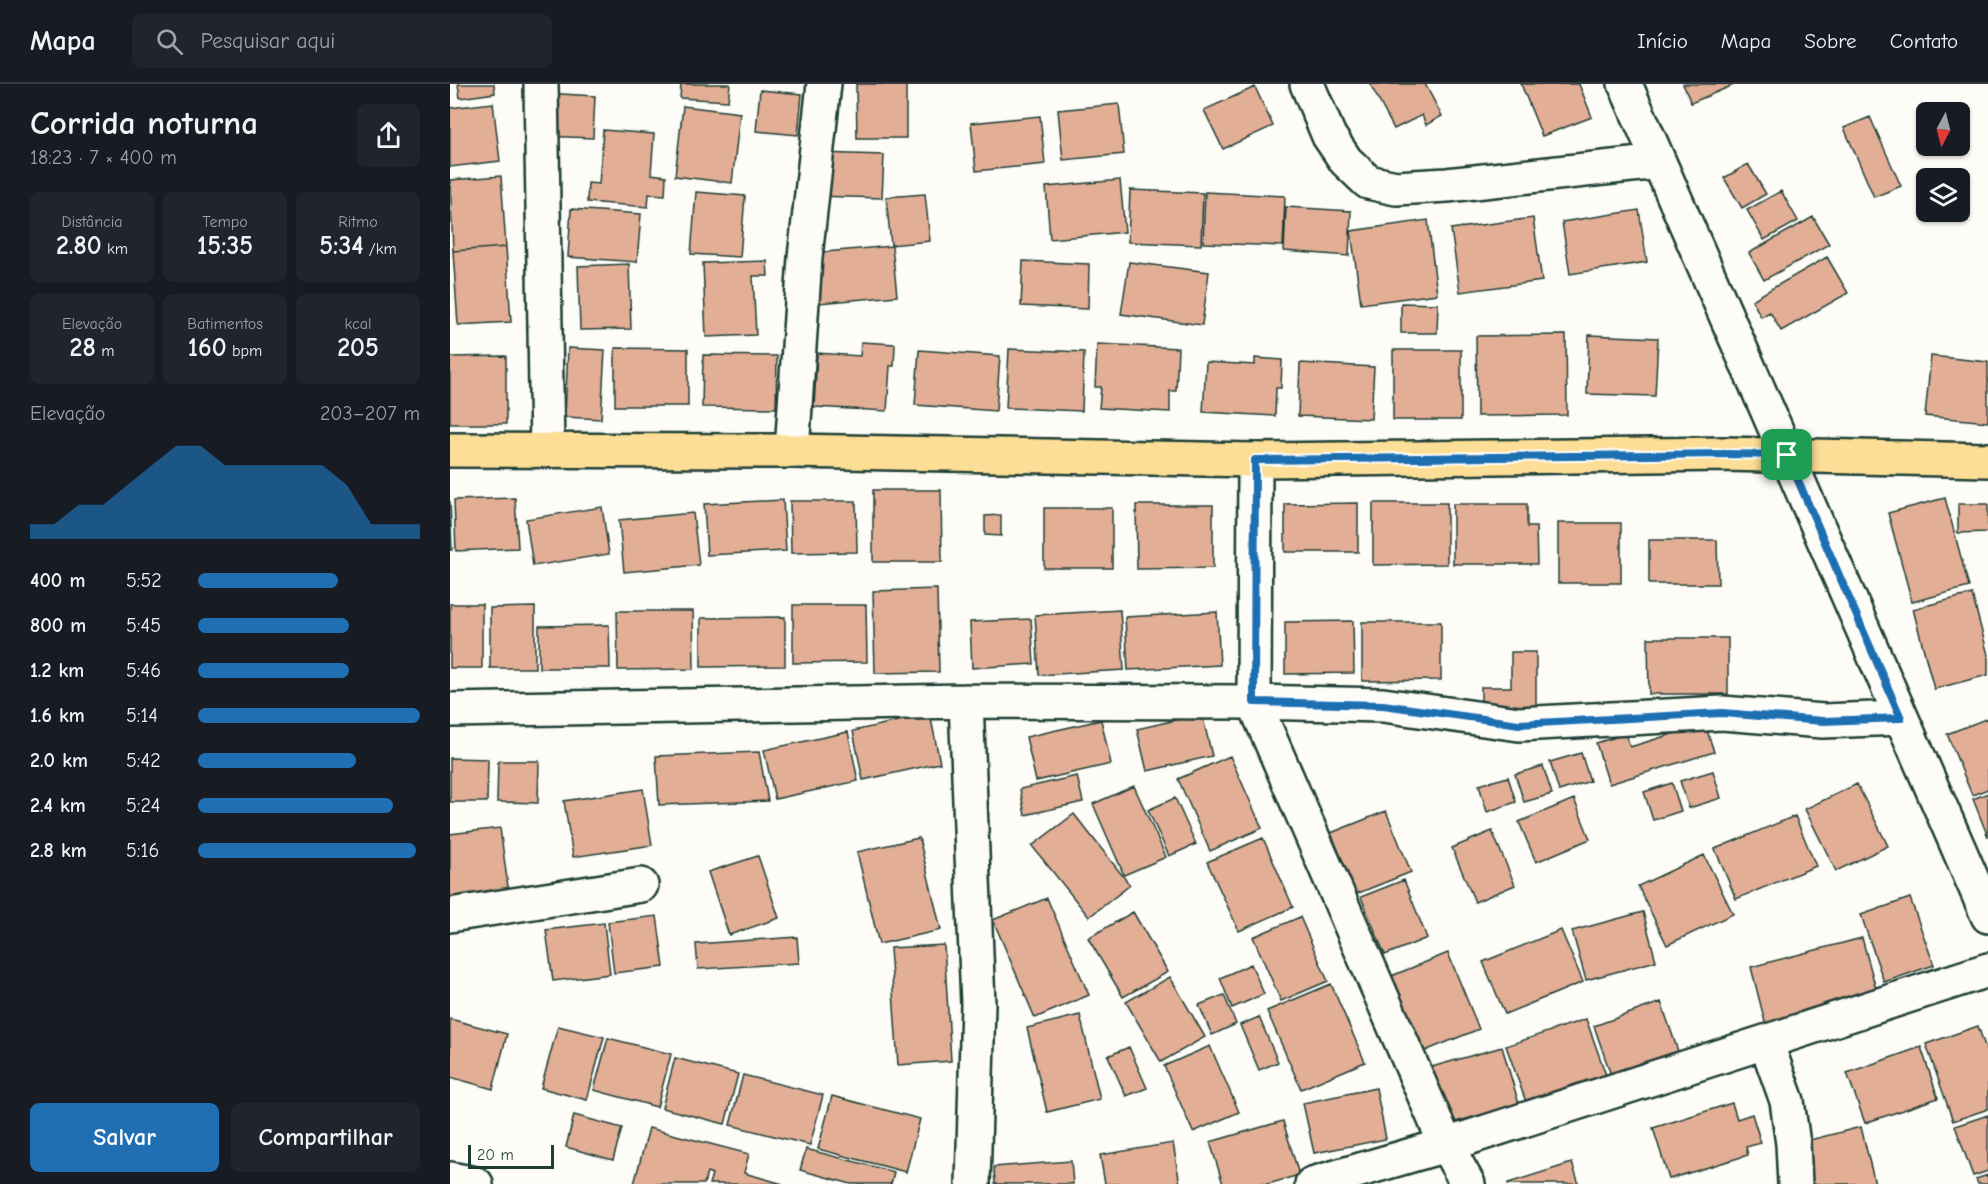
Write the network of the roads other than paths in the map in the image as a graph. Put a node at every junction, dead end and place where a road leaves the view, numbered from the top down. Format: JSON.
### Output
{"nodes":[{"id":1,"x":541,"y":84,"type":"edge"},
{"id":2,"x":824,"y":84,"type":"edge"},
{"id":3,"x":1307,"y":84,"type":"edge"},
{"id":4,"x":1625,"y":84,"type":"edge"},
{"id":5,"x":1659,"y":162,"type":"junction"},
{"id":6,"x":450,"y":450,"type":"edge"},
{"id":7,"x":547,"y":450,"type":"junction"},
{"id":8,"x":792,"y":451,"type":"junction"},
{"id":9,"x":1787,"y":455,"type":"junction"},
{"id":10,"x":1255,"y":460,"type":"junction"},
{"id":11,"x":1988,"y":460,"type":"edge"},
{"id":12,"x":966,"y":701,"type":"junction"},
{"id":13,"x":1254,"y":702,"type":"junction"},
{"id":14,"x":450,"y":710,"type":"edge"},
{"id":15,"x":1901,"y":718,"type":"junction"},
{"id":16,"x":641,"y":885,"type":"dead end"},
{"id":17,"x":450,"y":915,"type":"edge"},
{"id":18,"x":1988,"y":916,"type":"edge"},
{"id":19,"x":1988,"y":970,"type":"edge"},
{"id":20,"x":1766,"y":1042,"type":"junction"},
{"id":21,"x":1446,"y":1145,"type":"junction"},
{"id":22,"x":450,"y":1179,"type":"edge"},
{"id":23,"x":476,"y":1184,"type":"edge"},
{"id":24,"x":973,"y":1184,"type":"edge"},
{"id":25,"x":1312,"y":1184,"type":"edge"},
{"id":26,"x":1468,"y":1184,"type":"edge"},
{"id":27,"x":1795,"y":1184,"type":"edge"}],
"edges":[{"from":1,"to":7,"type":"street"},
{"from":2,"to":8,"type":"street"},
{"from":3,"to":5,"type":"street"},
{"from":4,"to":5,"type":"street"},
{"from":5,"to":9,"type":"street"},
{"from":6,"to":7,"type":"main road"},
{"from":7,"to":8,"type":"main road"},
{"from":8,"to":10,"type":"main road"},
{"from":9,"to":10,"type":"main road"},
{"from":9,"to":11,"type":"main road"},
{"from":9,"to":15,"type":"street"},
{"from":10,"to":13,"type":"street"},
{"from":12,"to":13,"type":"street"},
{"from":12,"to":14,"type":"street"},
{"from":12,"to":24,"type":"street"},
{"from":13,"to":15,"type":"street"},
{"from":13,"to":21,"type":"street"},
{"from":15,"to":18,"type":"street"},
{"from":16,"to":17,"type":"street"},
{"from":19,"to":20,"type":"street"},
{"from":20,"to":21,"type":"street"},
{"from":20,"to":27,"type":"street"},
{"from":21,"to":25,"type":"street"},
{"from":21,"to":26,"type":"street"},
{"from":22,"to":23,"type":"street"}]}
